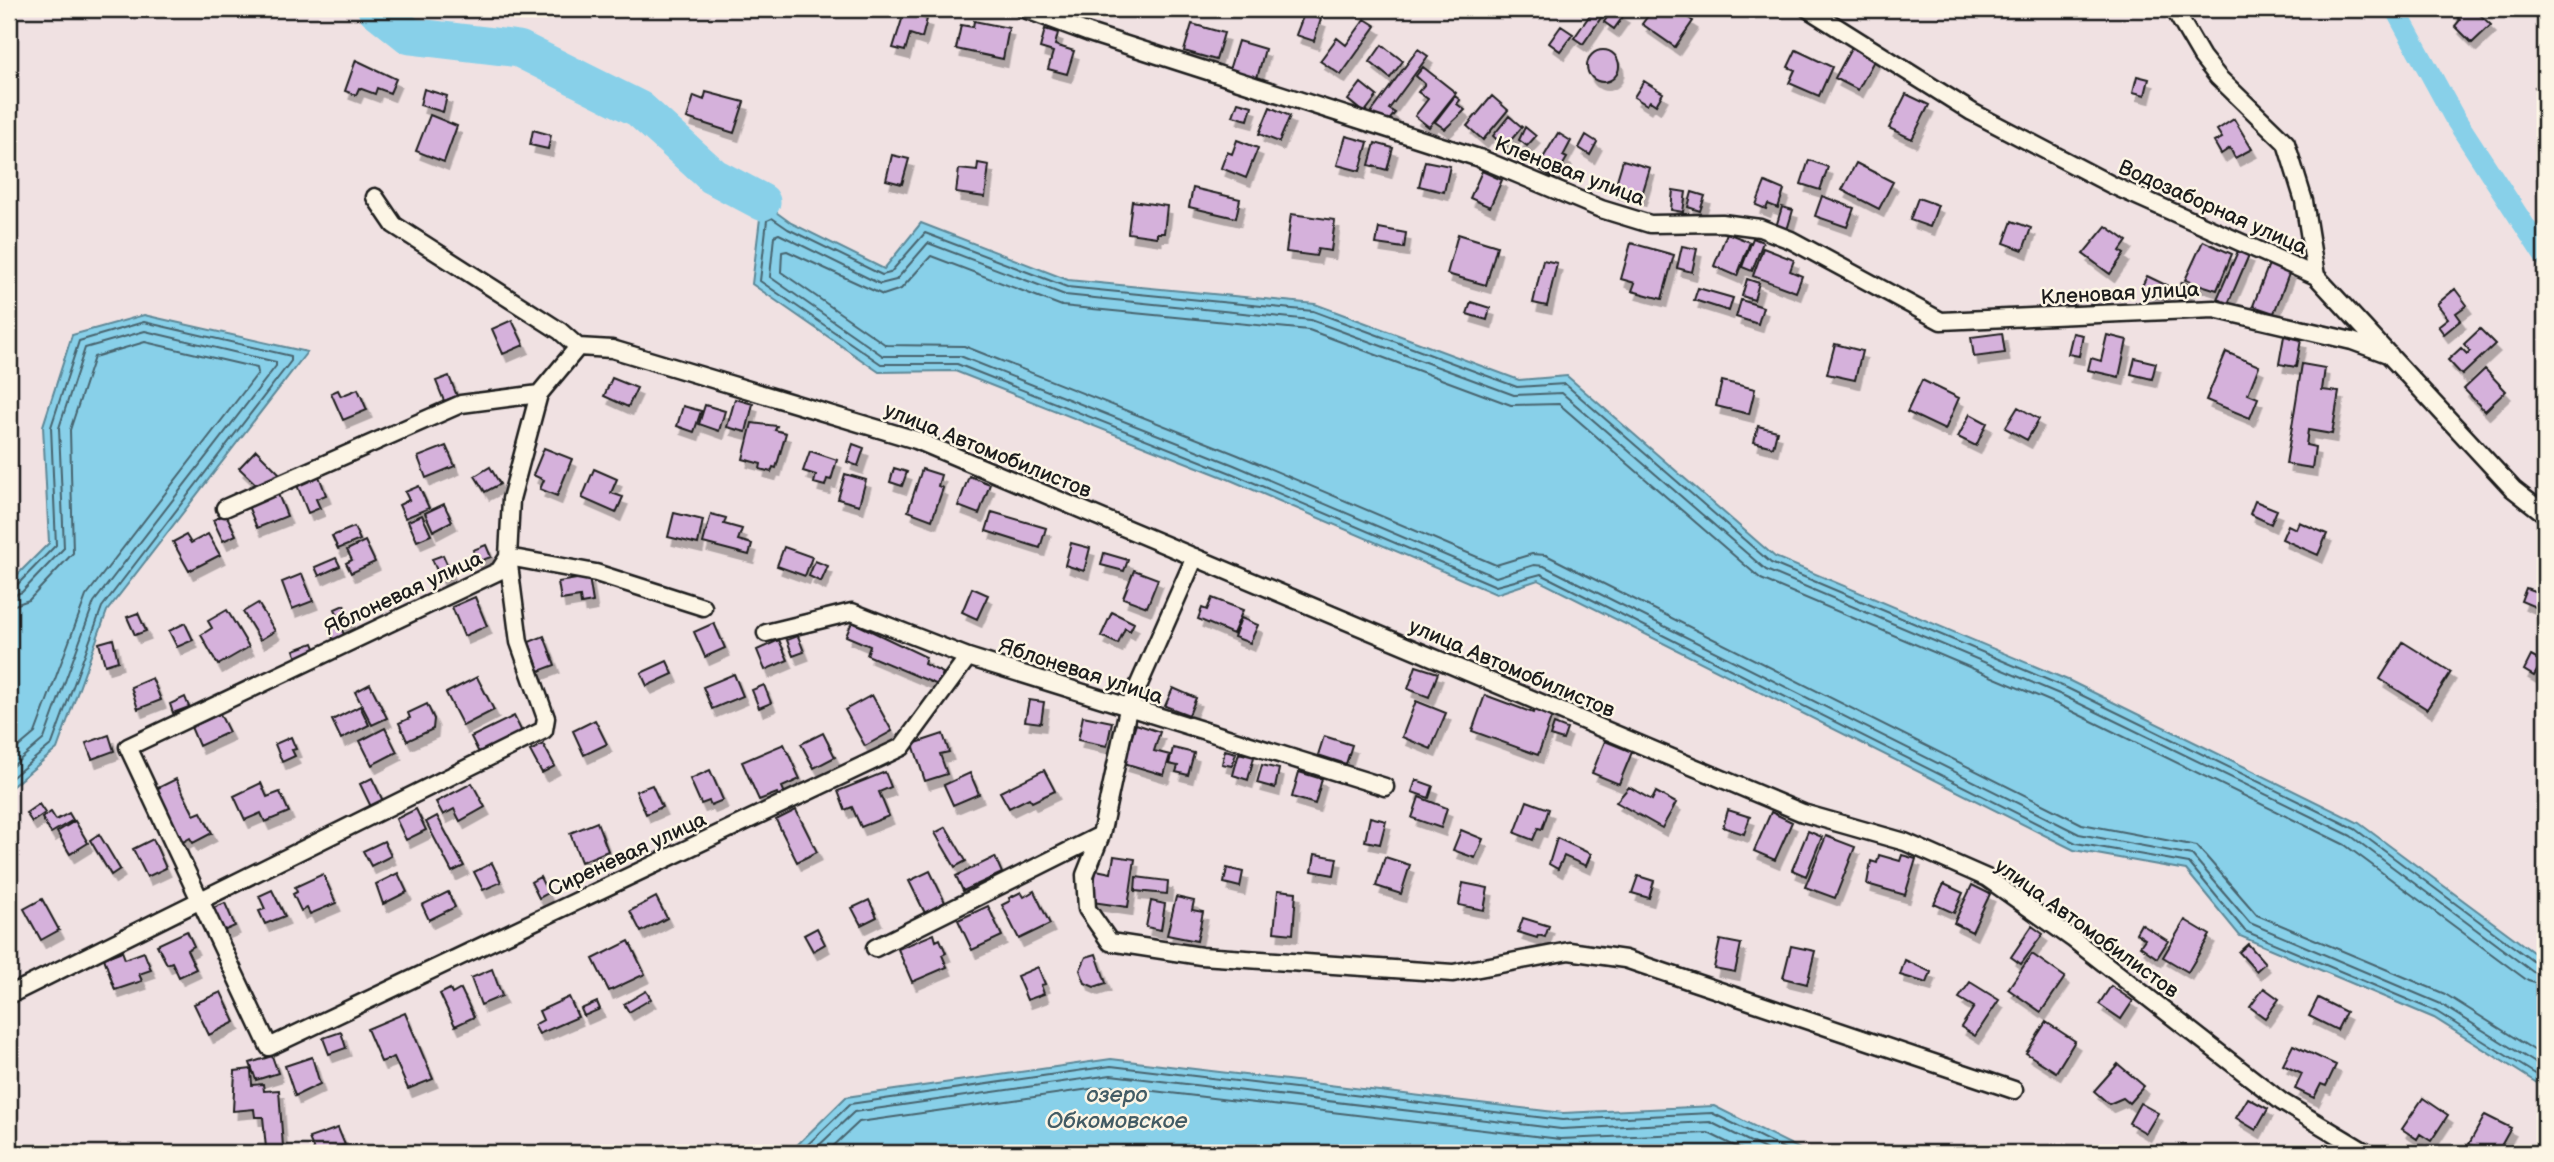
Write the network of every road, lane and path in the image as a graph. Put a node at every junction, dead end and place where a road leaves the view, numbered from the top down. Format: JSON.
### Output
{"nodes":[{"id":1,"x":1024,"y":9,"type":"edge"},
{"id":2,"x":1808,"y":9,"type":"edge"},
{"id":3,"x":2174,"y":9,"type":"edge"},
{"id":4,"x":375,"y":197,"type":"dead end"},
{"id":5,"x":2316,"y":276,"type":"junction"},
{"id":6,"x":578,"y":347,"type":"junction"},
{"id":7,"x":2390,"y":355,"type":"junction"},
{"id":8,"x":539,"y":394,"type":"junction"},
{"id":9,"x":225,"y":508,"type":"dead end"},
{"id":10,"x":2545,"y":514,"type":"edge"},
{"id":11,"x":508,"y":557,"type":"junction"},
{"id":12,"x":1195,"y":557,"type":"junction"},
{"id":13,"x":703,"y":607,"type":"dead end"},
{"id":14,"x":766,"y":633,"type":"dead end"},
{"id":15,"x":968,"y":657,"type":"junction"},
{"id":16,"x":1128,"y":709,"type":"junction"},
{"id":17,"x":1385,"y":787,"type":"dead end"},
{"id":18,"x":1101,"y":835,"type":"junction"},
{"id":19,"x":201,"y":902,"type":"junction"},
{"id":20,"x":875,"y":948,"type":"dead end"},
{"id":21,"x":9,"y":995,"type":"edge"},
{"id":22,"x":2014,"y":1090,"type":"dead end"},
{"id":23,"x":2367,"y":1153,"type":"edge"}],
"edges":[{"from":1,"to":7,"type":"street","name":"Кленовая улица"},
{"from":2,"to":5,"type":"street","name":"Водозаборная улица"},
{"from":3,"to":5,"type":"street"},
{"from":4,"to":6,"type":"street"},
{"from":5,"to":7,"type":"street","name":"Водозаборная улица"},
{"from":6,"to":8,"type":"street"},
{"from":6,"to":12,"type":"street","name":"улица Автомобилистов"},
{"from":7,"to":10,"type":"street","name":"Водозаборная улица"},
{"from":8,"to":9,"type":"street"},
{"from":8,"to":11,"type":"street"},
{"from":11,"to":13,"type":"street","name":"Яблоневая улица"},
{"from":11,"to":19,"type":"street"},
{"from":11,"to":19,"type":"street","name":"Яблоневая улица"},
{"from":12,"to":16,"type":"street"},
{"from":12,"to":23,"type":"street","name":"улица Автомобилистов"},
{"from":14,"to":15,"type":"street","name":"Яблоневая улица"},
{"from":15,"to":16,"type":"street","name":"Яблоневая улица"},
{"from":15,"to":19,"type":"street","name":"Сиреневая улица"},
{"from":16,"to":17,"type":"street","name":"Яблоневая улица"},
{"from":16,"to":18,"type":"street"},
{"from":18,"to":20,"type":"street"},
{"from":18,"to":22,"type":"street"},
{"from":19,"to":21,"type":"street"}]}
